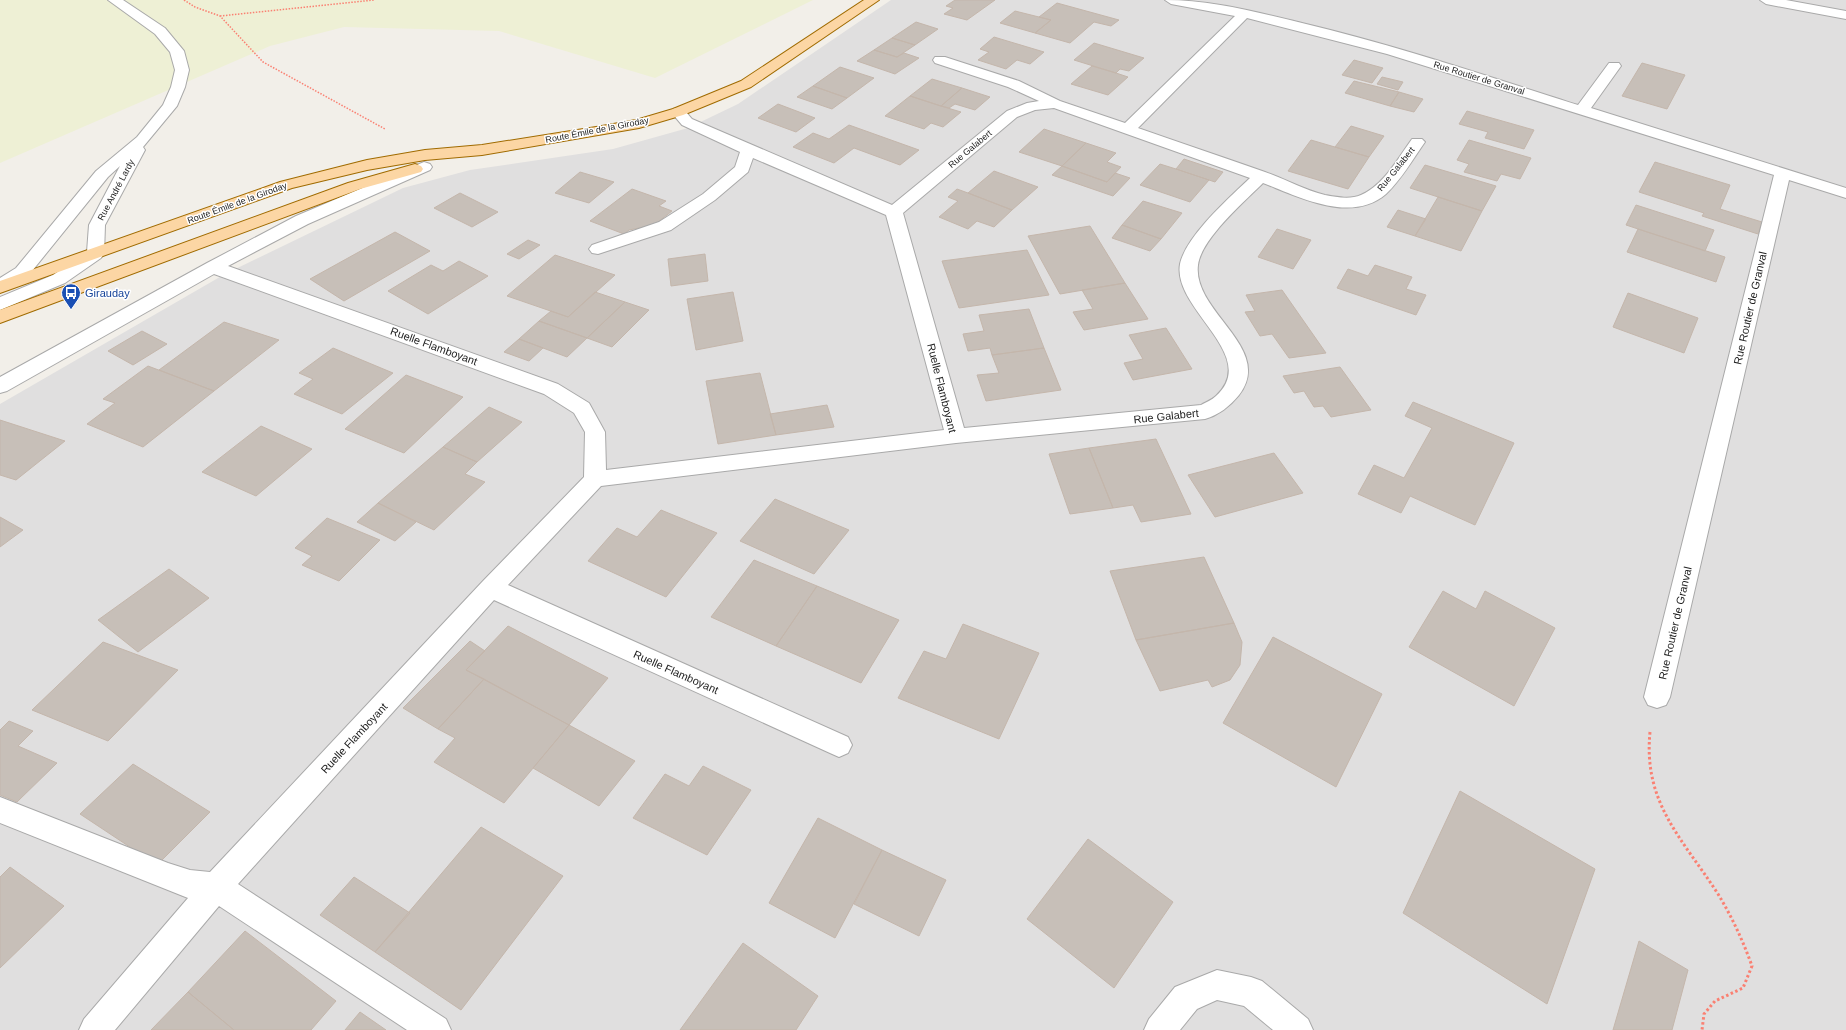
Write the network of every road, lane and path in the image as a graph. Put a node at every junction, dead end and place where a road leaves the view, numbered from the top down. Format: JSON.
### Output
{"nodes":[{"id":1,"x":114,"y":0,"type":"edge"},
{"id":2,"x":184,"y":0,"type":"edge"},
{"id":3,"x":374,"y":0,"type":"edge"},
{"id":4,"x":873,"y":0,"type":"edge"},
{"id":5,"x":1171,"y":0,"type":"edge"},
{"id":6,"x":1766,"y":0,"type":"edge"},
{"id":7,"x":1245,"y":13,"type":"junction"},
{"id":8,"x":1846,"y":14,"type":"edge"},
{"id":9,"x":220,"y":16,"type":"junction"},
{"id":10,"x":940,"y":60,"type":"dead end"},
{"id":11,"x":1614,"y":66,"type":"dead end"},
{"id":12,"x":1055,"y":104,"type":"junction"},
{"id":13,"x":1582,"y":110,"type":"junction"},
{"id":14,"x":678,"y":112,"type":"junction"},
{"id":15,"x":1127,"y":130,"type":"junction"},
{"id":16,"x":142,"y":140,"type":"junction"},
{"id":17,"x":1417,"y":142,"type":"dead end"},
{"id":18,"x":748,"y":150,"type":"junction"},
{"id":19,"x":425,"y":161,"type":"junction"},
{"id":20,"x":1782,"y":174,"type":"junction"},
{"id":21,"x":1261,"y":176,"type":"junction"},
{"id":22,"x":1846,"y":193,"type":"edge"},
{"id":23,"x":894,"y":212,"type":"junction"},
{"id":24,"x":598,"y":249,"type":"dead end"},
{"id":25,"x":95,"y":254,"type":"junction"},
{"id":26,"x":213,"y":267,"type":"junction"},
{"id":27,"x":0,"y":287,"type":"edge"},
{"id":28,"x":0,"y":304,"type":"edge"},
{"id":29,"x":0,"y":317,"type":"edge"},
{"id":30,"x":0,"y":386,"type":"edge"},
{"id":31,"x":956,"y":436,"type":"junction"},
{"id":32,"x":595,"y":479,"type":"junction"},
{"id":33,"x":491,"y":588,"type":"junction"},
{"id":34,"x":1657,"y":697,"type":"joint"},
{"id":35,"x":839,"y":746,"type":"dead end"},
{"id":36,"x":0,"y":810,"type":"edge"},
{"id":37,"x":216,"y":887,"type":"junction"},
{"id":38,"x":95,"y":1030,"type":"edge"},
{"id":39,"x":435,"y":1030,"type":"edge"},
{"id":40,"x":1160,"y":1030,"type":"edge"},
{"id":41,"x":1297,"y":1030,"type":"edge"},
{"id":42,"x":1702,"y":1030,"type":"edge"}],
"edges":[{"from":1,"to":16,"type":"street","name":"Rue André Lardy"},
{"from":2,"to":9,"type":"path"},
{"from":3,"to":9,"type":"path"},
{"from":4,"to":14,"type":"main road","name":"Route Émile de la Giroday"},
{"from":5,"to":7,"type":"street","name":"Rue Routier de Granval"},
{"from":6,"to":8,"type":"street"},
{"from":7,"to":13,"type":"street","name":"Rue Routier de Granval"},
{"from":7,"to":15,"type":"street"},
{"from":9,"to":19,"type":"path"},
{"from":10,"to":12,"type":"street","name":"Rue Galabert"},
{"from":11,"to":13,"type":"street"},
{"from":12,"to":15,"type":"street","name":"Rue Galabert"},
{"from":12,"to":23,"type":"street","name":"Rue Galabert"},
{"from":13,"to":20,"type":"street","name":"Rue Routier de Granval"},
{"from":14,"to":18,"type":"street"},
{"from":14,"to":19,"type":"main road","name":"Route Émile de la Giroday"},
{"from":15,"to":21,"type":"street","name":"Rue Galabert"},
{"from":16,"to":25,"type":"street","name":"Rue André Lardy"},
{"from":16,"to":27,"type":"street","name":"Rue André Lardy"},
{"from":17,"to":21,"type":"street","name":"Rue Galabert"},
{"from":18,"to":23,"type":"street"},
{"from":18,"to":24,"type":"street"},
{"from":19,"to":25,"type":"main road","name":"Route Émile de la Giroday"},
{"from":19,"to":26,"type":"street","name":"Route Émile de la Giroday"},
{"from":19,"to":29,"type":"main road","name":"Route Émile de la Giroday"},
{"from":20,"to":22,"type":"street","name":"Rue Routier de Granval"},
{"from":20,"to":34,"type":"street","name":"Rue Routier de Granval"},
{"from":21,"to":31,"type":"street","name":"Rue Galabert"},
{"from":23,"to":31,"type":"street","name":"Ruelle Flamboyant"},
{"from":25,"to":27,"type":"main road","name":"Route Émile de la Giroday"},
{"from":25,"to":28,"type":"street"},
{"from":26,"to":30,"type":"street","name":"Route Émile de la Giroday"},
{"from":26,"to":32,"type":"street","name":"Ruelle Flamboyant"},
{"from":31,"to":32,"type":"street","name":"Ruelle Flamboyant"},
{"from":32,"to":33,"type":"street","name":"Ruelle Flamboyant"},
{"from":33,"to":35,"type":"street","name":"Ruelle Flamboyant"},
{"from":33,"to":37,"type":"street","name":"Ruelle Flamboyant"},
{"from":34,"to":42,"type":"path"},
{"from":36,"to":37,"type":"street"},
{"from":37,"to":38,"type":"street","name":"Ruelle Flamboyant"},
{"from":37,"to":39,"type":"street"},
{"from":40,"to":41,"type":"street"}]}
